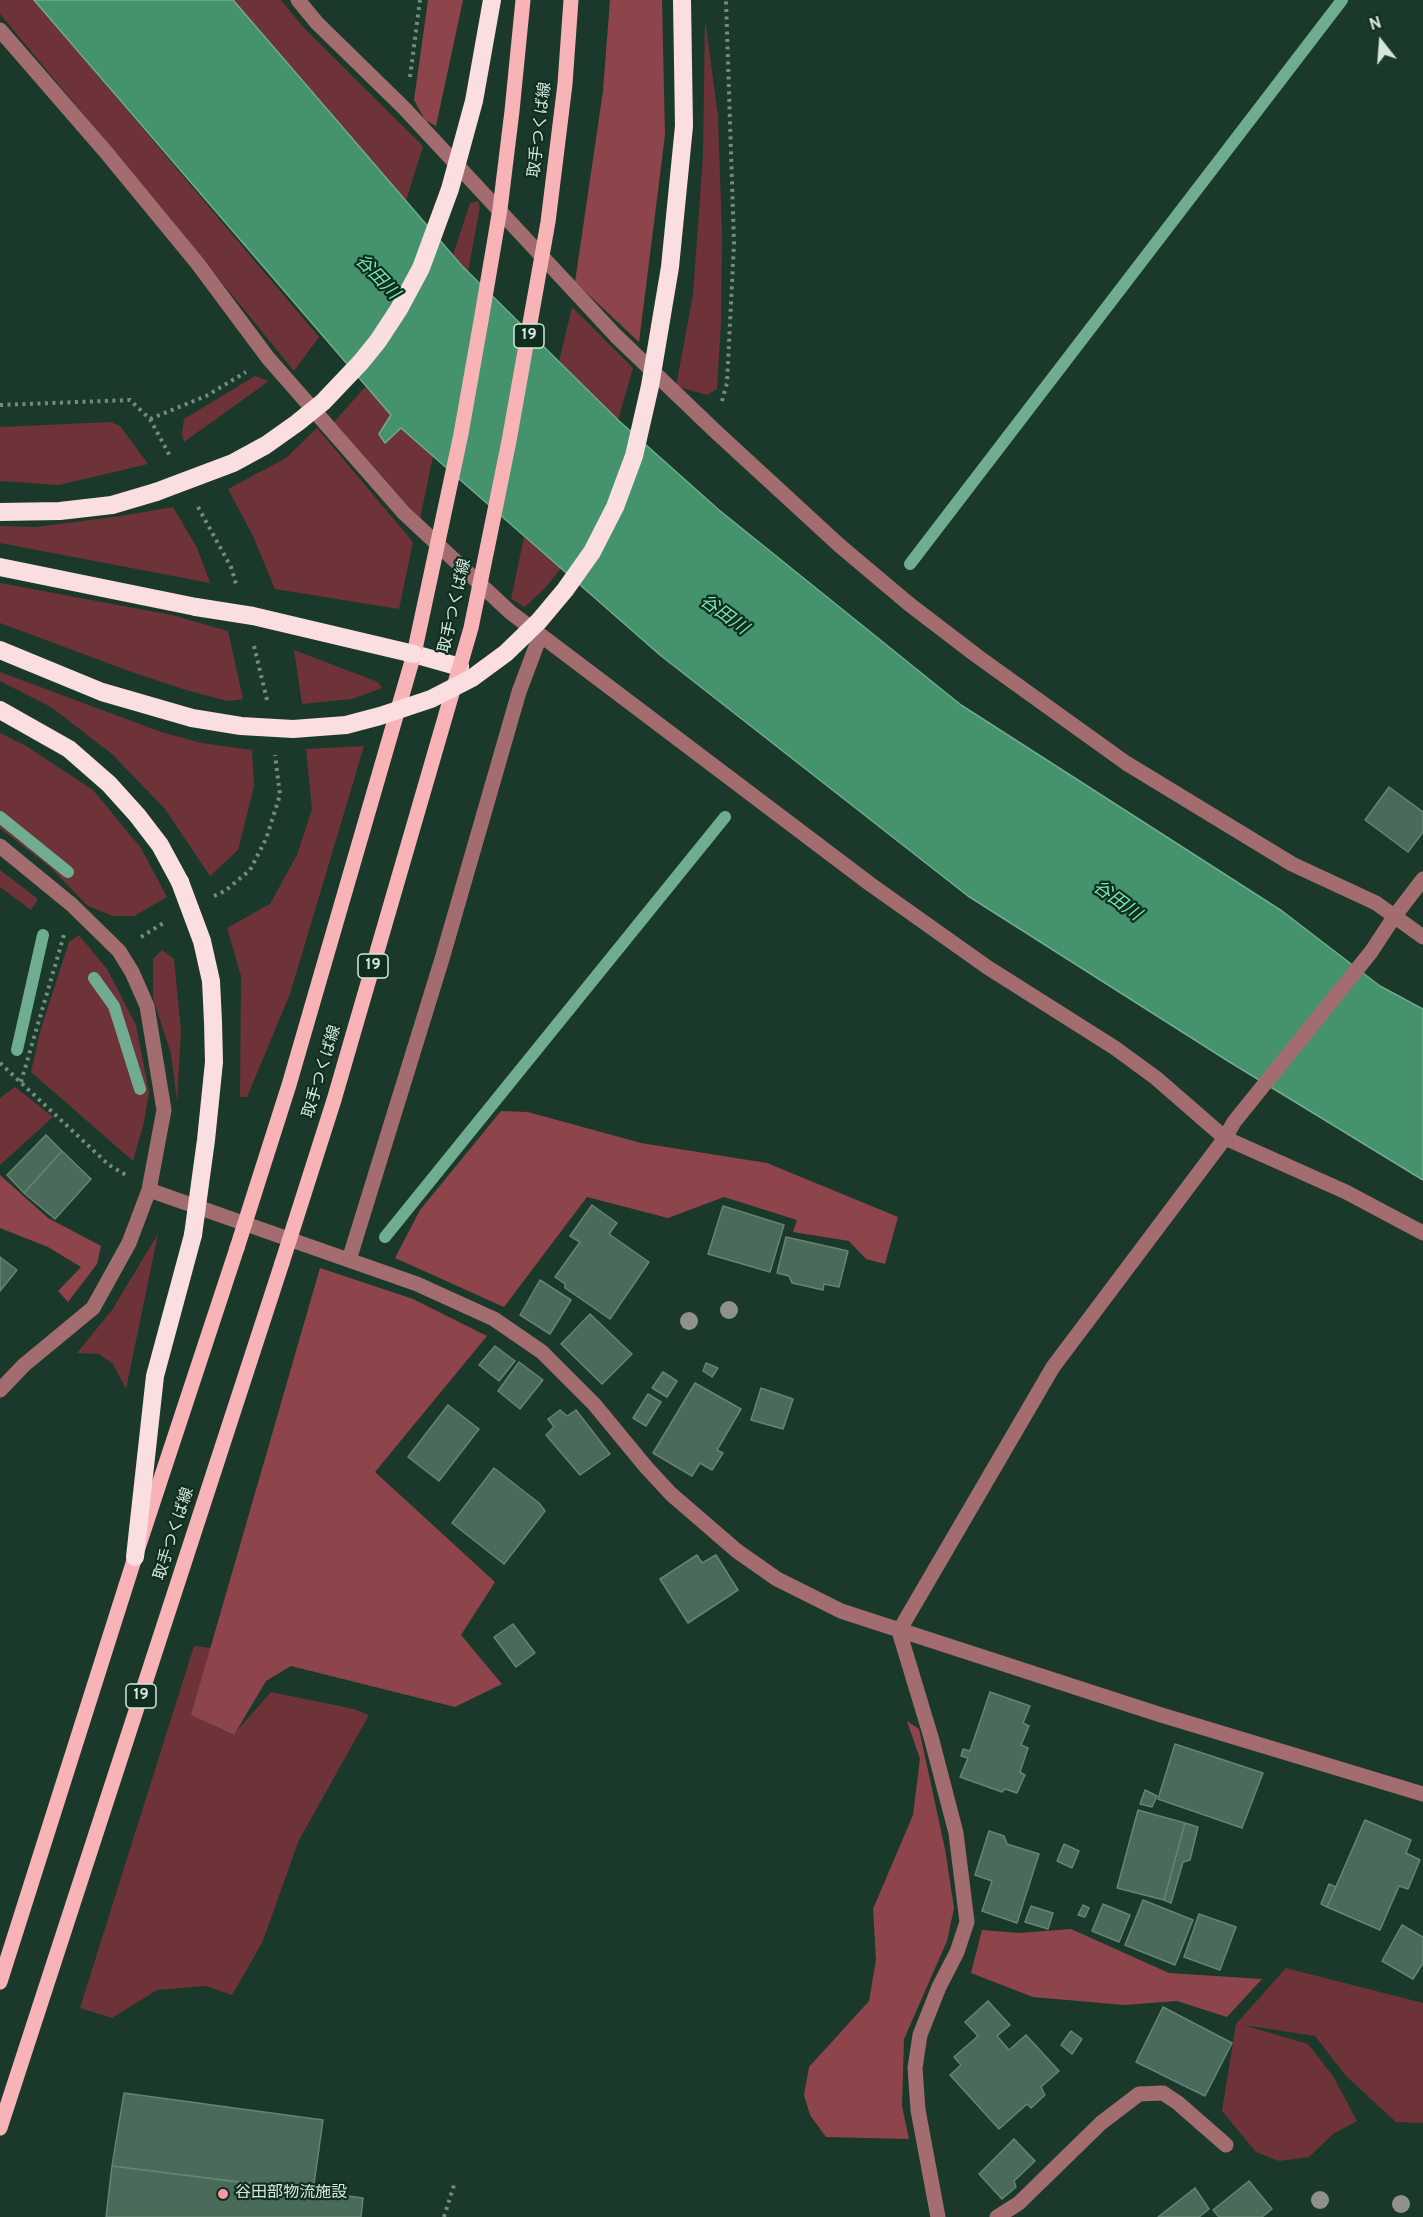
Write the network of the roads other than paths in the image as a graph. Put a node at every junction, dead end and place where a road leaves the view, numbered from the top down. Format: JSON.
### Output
{"nodes":[{"id":1,"x":298,"y":0,"type":"edge"},
{"id":2,"x":492,"y":0,"type":"edge"},
{"id":3,"x":523,"y":0,"type":"edge"},
{"id":4,"x":571,"y":0,"type":"edge"},
{"id":5,"x":682,"y":0,"type":"edge"},
{"id":6,"x":0,"y":30,"type":"edge"},
{"id":7,"x":0,"y":512,"type":"edge"},
{"id":8,"x":0,"y":567,"type":"edge"},
{"id":9,"x":540,"y":636,"type":"junction"},
{"id":10,"x":0,"y":650,"type":"edge"},
{"id":11,"x":414,"y":654,"type":"junction"},
{"id":12,"x":460,"y":667,"type":"junction"},
{"id":13,"x":0,"y":710,"type":"edge"},
{"id":14,"x":0,"y":846,"type":"edge"},
{"id":15,"x":1423,"y":879,"type":"edge"},
{"id":16,"x":1394,"y":917,"type":"junction"},
{"id":17,"x":1423,"y":938,"type":"edge"},
{"id":18,"x":1225,"y":1138,"type":"junction"},
{"id":19,"x":149,"y":1190,"type":"junction"},
{"id":20,"x":1423,"y":1233,"type":"edge"},
{"id":21,"x":348,"y":1260,"type":"junction"},
{"id":22,"x":0,"y":1390,"type":"edge"},
{"id":23,"x":135,"y":1557,"type":"junction"},
{"id":24,"x":899,"y":1631,"type":"junction"},
{"id":25,"x":1423,"y":1794,"type":"edge"},
{"id":26,"x":0,"y":1982,"type":"edge"},
{"id":27,"x":0,"y":2128,"type":"edge"},
{"id":28,"x":1226,"y":2145,"type":"dead end"},
{"id":29,"x":938,"y":2217,"type":"edge"},
{"id":30,"x":997,"y":2217,"type":"edge"}],
"edges":[{"from":1,"to":16,"type":"street"},
{"from":2,"to":7,"type":"highway","bridge":true},
{"from":3,"to":11,"type":"main road","name":"取手つくば線","bridge":true},
{"from":4,"to":12,"type":"main road","name":"取手つくば線","number":"19","bridge":true},
{"from":5,"to":10,"type":"highway","bridge":true},
{"from":6,"to":9,"type":"street"},
{"from":8,"to":11,"type":"highway","bridge":true},
{"from":9,"to":18,"type":"street"},
{"from":9,"to":21,"type":"street"},
{"from":11,"to":12,"type":"highway"},
{"from":11,"to":23,"type":"main road","name":"取手つくば線","bridge":true},
{"from":12,"to":27,"type":"main road","name":"取手つくば線","number":"19","bridge":true},
{"from":13,"to":23,"type":"highway","bridge":true},
{"from":14,"to":19,"type":"street"},
{"from":15,"to":16,"type":"street"},
{"from":16,"to":17,"type":"street"},
{"from":16,"to":18,"type":"street"},
{"from":18,"to":20,"type":"street"},
{"from":18,"to":24,"type":"street"},
{"from":19,"to":21,"type":"street"},
{"from":19,"to":22,"type":"street"},
{"from":21,"to":24,"type":"street"},
{"from":23,"to":26,"type":"main road","name":"取手つくば線"},
{"from":24,"to":25,"type":"street"},
{"from":24,"to":29,"type":"street"},
{"from":28,"to":30,"type":"street"}]}
